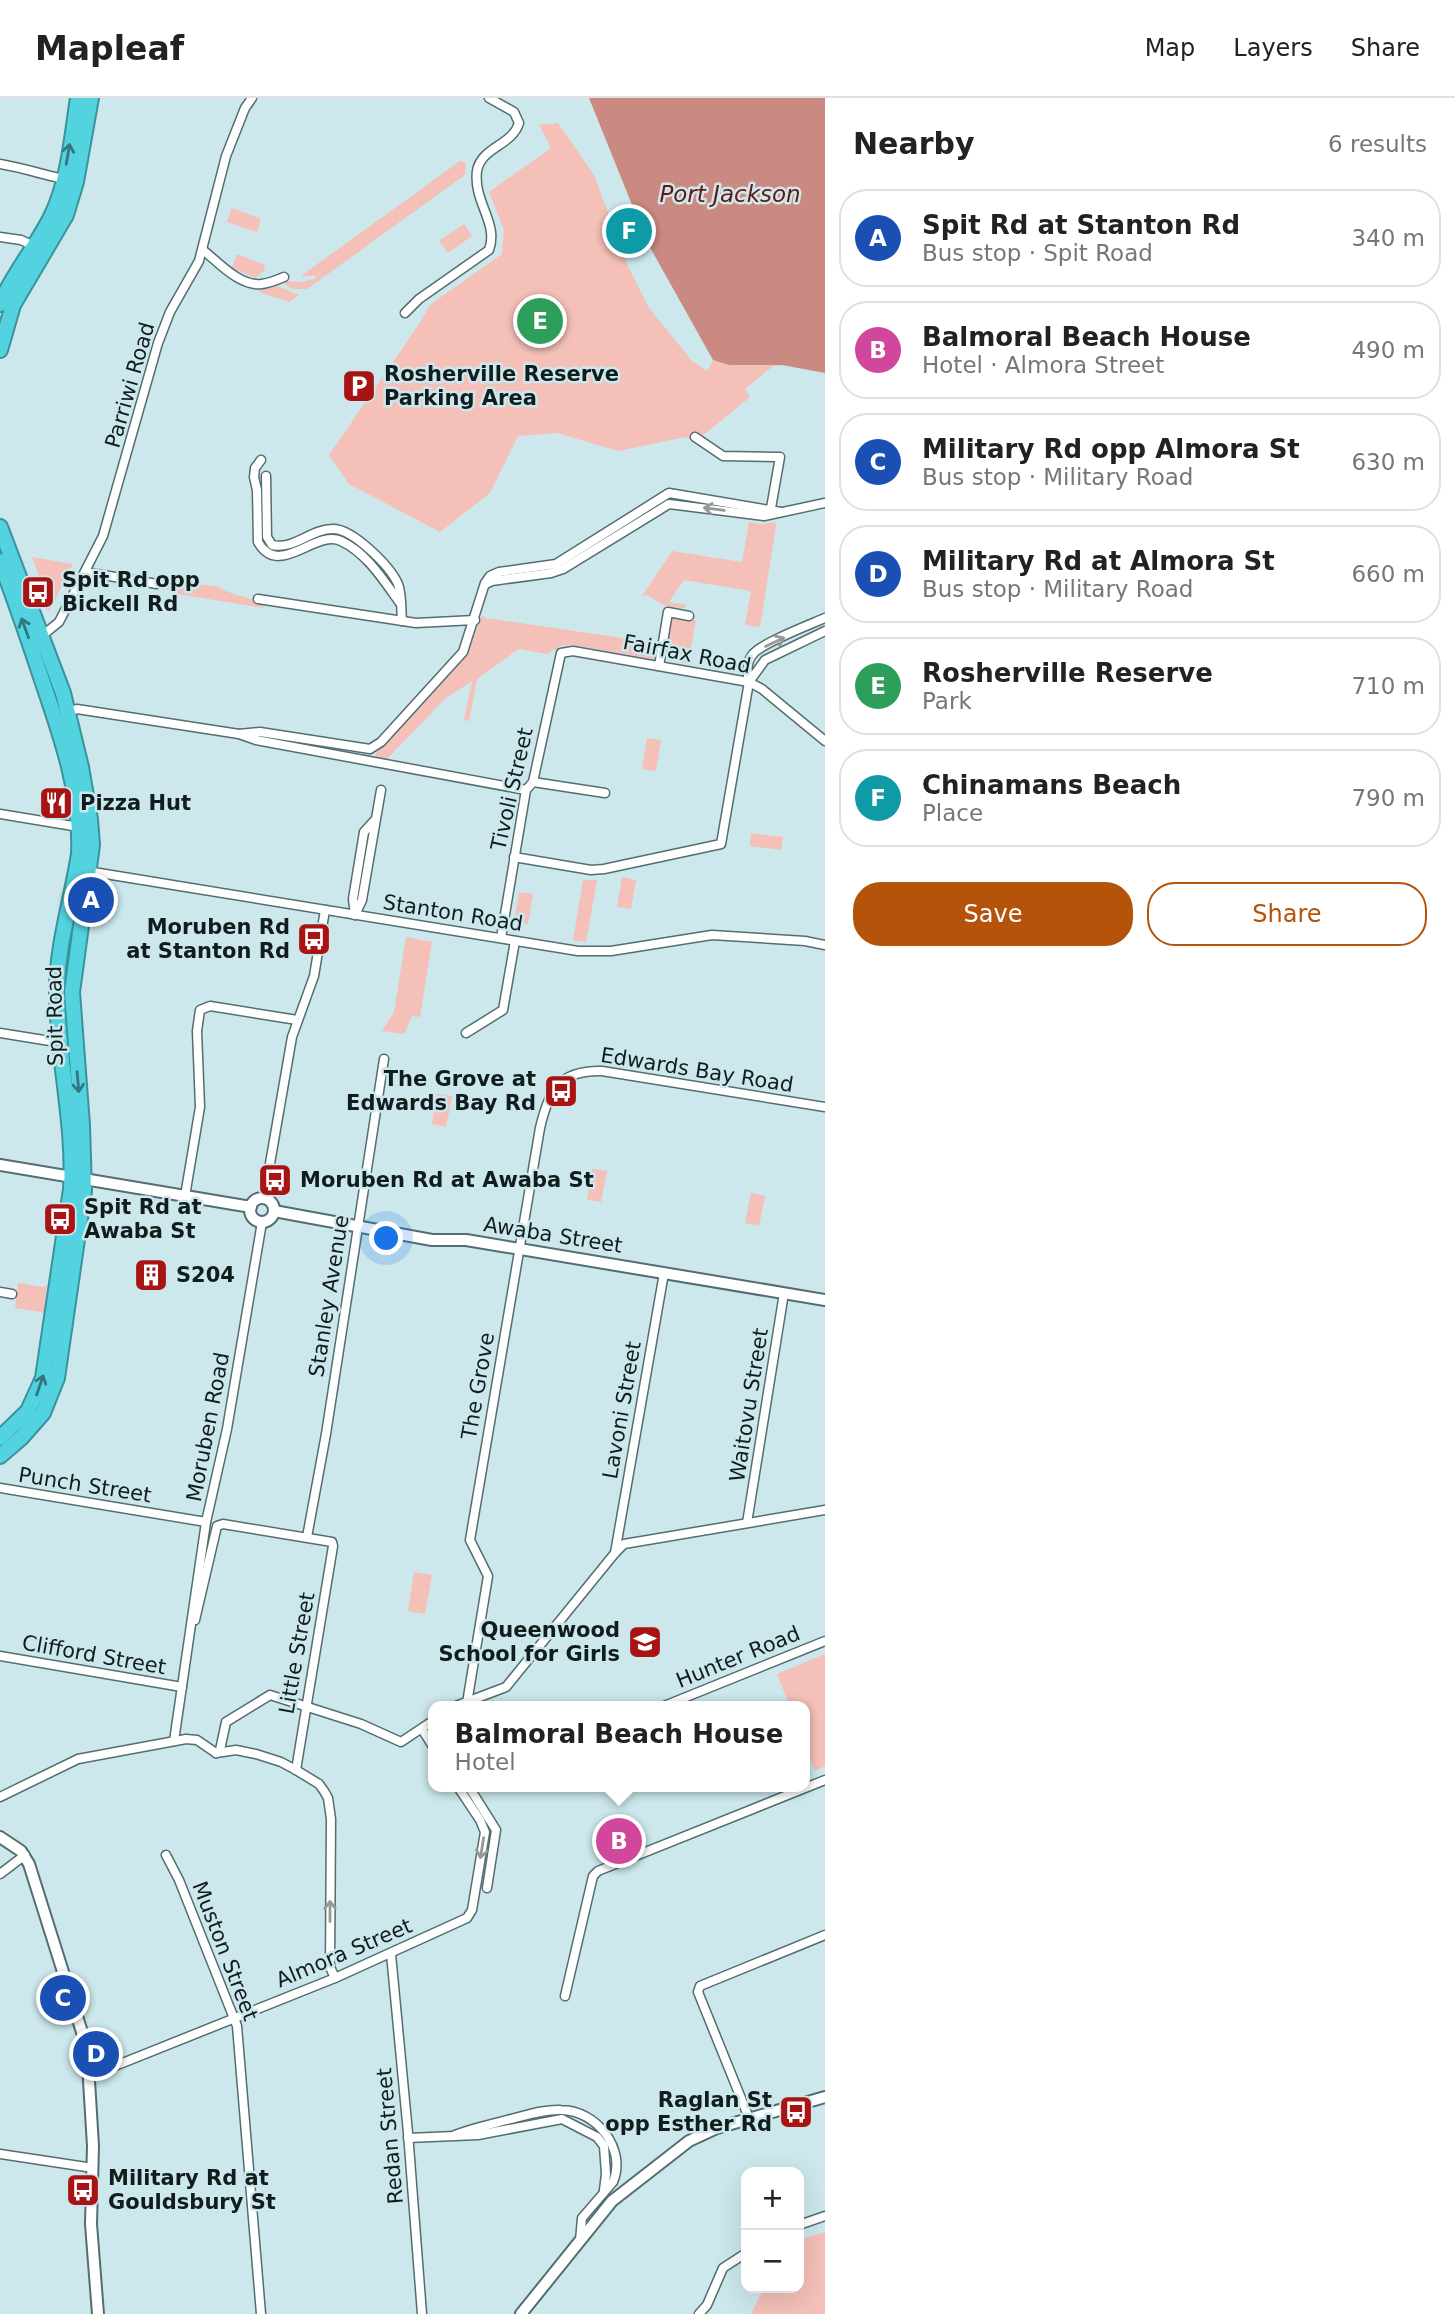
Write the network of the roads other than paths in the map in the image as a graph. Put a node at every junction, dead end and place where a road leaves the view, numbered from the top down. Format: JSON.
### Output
{"nodes":[{"id":1,"x":78,"y":98,"type":"edge"},
{"id":2,"x":91,"y":98,"type":"edge"},
{"id":3,"x":252,"y":98,"type":"edge"},
{"id":4,"x":489,"y":98,"type":"edge"},
{"id":5,"x":0,"y":164,"type":"edge"},
{"id":6,"x":70,"y":180,"type":"junction"},
{"id":7,"x":0,"y":237,"type":"edge"},
{"id":8,"x":34,"y":246,"type":"junction"},
{"id":9,"x":203,"y":250,"type":"junction"},
{"id":10,"x":284,"y":277,"type":"dead end"},
{"id":11,"x":0,"y":304,"type":"edge"},
{"id":12,"x":405,"y":313,"type":"dead end"},
{"id":13,"x":0,"y":350,"type":"edge"},
{"id":14,"x":695,"y":437,"type":"dead end"},
{"id":15,"x":261,"y":460,"type":"dead end"},
{"id":16,"x":266,"y":476,"type":"dead end"},
{"id":17,"x":825,"y":503,"type":"edge"},
{"id":18,"x":771,"y":508,"type":"junction"},
{"id":19,"x":781,"y":512,"type":"junction"},
{"id":20,"x":0,"y":527,"type":"edge"},
{"id":21,"x":0,"y":561,"type":"edge"},
{"id":22,"x":85,"y":572,"type":"junction"},
{"id":23,"x":8,"y":577,"type":"edge"},
{"id":24,"x":157,"y":584,"type":"dead end"},
{"id":25,"x":483,"y":590,"type":"junction"},
{"id":26,"x":258,"y":600,"type":"dead end"},
{"id":27,"x":400,"y":603,"type":"junction"},
{"id":28,"x":690,"y":615,"type":"dead end"},
{"id":29,"x":825,"y":618,"type":"edge"},
{"id":30,"x":475,"y":620,"type":"junction"},
{"id":31,"x":402,"y":621,"type":"junction"},
{"id":32,"x":825,"y":631,"type":"edge"},
{"id":33,"x":43,"y":635,"type":"junction"},
{"id":34,"x":565,"y":651,"type":"joint"},
{"id":35,"x":659,"y":666,"type":"junction"},
{"id":36,"x":749,"y":682,"type":"junction"},
{"id":37,"x":62,"y":714,"type":"junction"},
{"id":38,"x":239,"y":734,"type":"junction"},
{"id":39,"x":825,"y":741,"type":"edge"},
{"id":40,"x":533,"y":782,"type":"junction"},
{"id":41,"x":381,"y":790,"type":"dead end"},
{"id":42,"x":526,"y":790,"type":"junction"},
{"id":43,"x":605,"y":793,"type":"dead end"},
{"id":44,"x":0,"y":814,"type":"edge"},
{"id":45,"x":79,"y":827,"type":"junction"},
{"id":46,"x":514,"y":857,"type":"junction"},
{"id":47,"x":83,"y":871,"type":"junction"},
{"id":48,"x":325,"y":909,"type":"junction"},
{"id":49,"x":355,"y":915,"type":"junction"},
{"id":50,"x":501,"y":938,"type":"junction"},
{"id":51,"x":514,"y":941,"type":"junction"},
{"id":52,"x":825,"y":945,"type":"edge"},
{"id":53,"x":297,"y":1020,"type":"junction"},
{"id":54,"x":0,"y":1033,"type":"edge"},
{"id":55,"x":466,"y":1034,"type":"dead end"},
{"id":56,"x":67,"y":1040,"type":"junction"},
{"id":57,"x":384,"y":1059,"type":"dead end"},
{"id":58,"x":565,"y":1078,"type":"joint"},
{"id":59,"x":825,"y":1107,"type":"edge"},
{"id":60,"x":0,"y":1165,"type":"edge"},
{"id":61,"x":78,"y":1179,"type":"junction"},
{"id":62,"x":186,"y":1196,"type":"junction"},
{"id":63,"x":264,"y":1198,"type":"junction"},
{"id":64,"x":251,"y":1207,"type":"junction"},
{"id":65,"x":274,"y":1211,"type":"junction"},
{"id":66,"x":262,"y":1222,"type":"junction"},
{"id":67,"x":357,"y":1226,"type":"junction"},
{"id":68,"x":519,"y":1248,"type":"junction"},
{"id":69,"x":664,"y":1273,"type":"junction"},
{"id":70,"x":0,"y":1292,"type":"edge"},
{"id":71,"x":785,"y":1293,"type":"junction"},
{"id":72,"x":12,"y":1294,"type":"dead end"},
{"id":73,"x":825,"y":1300,"type":"edge"},
{"id":74,"x":0,"y":1438,"type":"edge"},
{"id":75,"x":0,"y":1456,"type":"edge"},
{"id":76,"x":0,"y":1488,"type":"edge"},
{"id":77,"x":825,"y":1510,"type":"edge"},
{"id":78,"x":206,"y":1522,"type":"junction"},
{"id":79,"x":747,"y":1523,"type":"junction"},
{"id":80,"x":307,"y":1537,"type":"junction"},
{"id":81,"x":615,"y":1553,"type":"junction"},
{"id":82,"x":189,"y":1639,"type":"junction"},
{"id":83,"x":825,"y":1641,"type":"edge"},
{"id":84,"x":0,"y":1656,"type":"edge"},
{"id":85,"x":182,"y":1688,"type":"junction"},
{"id":86,"x":467,"y":1701,"type":"edge"},
{"id":87,"x":472,"y":1701,"type":"edge"},
{"id":88,"x":676,"y":1701,"type":"edge"},
{"id":89,"x":306,"y":1706,"type":"junction"},
{"id":90,"x":428,"y":1726,"type":"edge"},
{"id":91,"x":422,"y":1729,"type":"junction"},
{"id":92,"x":428,"y":1739,"type":"edge"},
{"id":93,"x":174,"y":1741,"type":"junction"},
{"id":94,"x":216,"y":1753,"type":"junction"},
{"id":95,"x":296,"y":1770,"type":"junction"},
{"id":96,"x":461,"y":1792,"type":"edge"},
{"id":97,"x":472,"y":1792,"type":"edge"},
{"id":98,"x":795,"y":1792,"type":"edge"},
{"id":99,"x":0,"y":1797,"type":"edge"},
{"id":100,"x":0,"y":1837,"type":"edge"},
{"id":101,"x":25,"y":1855,"type":"junction"},
{"id":102,"x":166,"y":1855,"type":"dead end"},
{"id":103,"x":0,"y":1874,"type":"edge"},
{"id":104,"x":487,"y":1888,"type":"dead end"},
{"id":105,"x":825,"y":1935,"type":"edge"},
{"id":106,"x":391,"y":1954,"type":"junction"},
{"id":107,"x":335,"y":1978,"type":"junction"},
{"id":108,"x":565,"y":1996,"type":"dead end"},
{"id":109,"x":234,"y":2019,"type":"junction"},
{"id":110,"x":90,"y":2076,"type":"junction"},
{"id":111,"x":825,"y":2096,"type":"edge"},
{"id":112,"x":749,"y":2118,"type":"junction"},
{"id":113,"x":408,"y":2138,"type":"junction"},
{"id":114,"x":0,"y":2154,"type":"edge"},
{"id":115,"x":93,"y":2168,"type":"junction"},
{"id":116,"x":825,"y":2216,"type":"edge"},
{"id":117,"x":804,"y":2223,"type":"edge"},
{"id":118,"x":580,"y":2241,"type":"junction"},
{"id":119,"x":741,"y":2256,"type":"edge"},
{"id":120,"x":97,"y":2314,"type":"edge"},
{"id":121,"x":261,"y":2314,"type":"edge"},
{"id":122,"x":422,"y":2314,"type":"edge"},
{"id":123,"x":521,"y":2314,"type":"edge"},
{"id":124,"x":699,"y":2314,"type":"edge"}],
"edges":[{"from":6,"to":1,"type":"highway","one_way":true},
{"from":2,"to":6,"type":"highway"},
{"from":3,"to":9,"type":"street","name":"Parriwi Road"},
{"from":4,"to":12,"type":"street"},
{"from":5,"to":6,"type":"street"},
{"from":6,"to":8,"type":"highway"},
{"from":6,"to":13,"type":"highway"},
{"from":7,"to":8,"type":"street"},
{"from":8,"to":11,"type":"highway"},
{"from":9,"to":10,"type":"street"},
{"from":9,"to":22,"type":"street","name":"Parriwi Road"},
{"from":14,"to":18,"type":"street"},
{"from":15,"to":27,"type":"street"},
{"from":16,"to":27,"type":"street"},
{"from":17,"to":19,"type":"street"},
{"from":18,"to":19,"type":"street"},
{"from":18,"to":25,"type":"street"},
{"from":19,"to":25,"type":"street","one_way":true},
{"from":20,"to":23,"type":"highway","name":"Spit Road"},
{"from":21,"to":23,"type":"highway","name":"Spit Road"},
{"from":22,"to":24,"type":"street"},
{"from":22,"to":33,"type":"street","name":"Parriwi Road"},
{"from":23,"to":33,"type":"highway","name":"Spit Road"},
{"from":37,"to":23,"type":"highway","name":"Spit Road","one_way":true},
{"from":25,"to":30,"type":"street"},
{"from":26,"to":31,"type":"street"},
{"from":27,"to":31,"type":"street"},
{"from":28,"to":35,"type":"street"},
{"from":36,"to":29,"type":"street","one_way":true},
{"from":30,"to":31,"type":"street"},
{"from":30,"to":38,"type":"street"},
{"from":32,"to":36,"type":"street"},
{"from":33,"to":37,"type":"highway","name":"Spit Road"},
{"from":34,"to":35,"type":"street","name":"Fairfax Road"},
{"from":34,"to":40,"type":"street","name":"Tivoli Street"},
{"from":35,"to":36,"type":"street","name":"Fairfax Road"},
{"from":36,"to":39,"type":"street","name":"Fairfax Road"},
{"from":36,"to":46,"type":"street"},
{"from":37,"to":38,"type":"street"},
{"from":37,"to":45,"type":"highway","name":"Spit Road"},
{"from":37,"to":47,"type":"highway","name":"Spit Road"},
{"from":38,"to":42,"type":"street"},
{"from":40,"to":42,"type":"street","name":"Tivoli Street"},
{"from":40,"to":43,"type":"street"},
{"from":41,"to":49,"type":"street"},
{"from":42,"to":46,"type":"street","name":"Tivoli Street"},
{"from":44,"to":45,"type":"street"},
{"from":45,"to":47,"type":"highway","name":"Spit Road"},
{"from":46,"to":50,"type":"street","name":"Tivoli Street"},
{"from":47,"to":48,"type":"street","name":"Stanton Road"},
{"from":47,"to":56,"type":"highway","name":"Spit Road"},
{"from":48,"to":49,"type":"street","name":"Stanton Road"},
{"from":48,"to":53,"type":"street"},
{"from":49,"to":50,"type":"street","name":"Stanton Road"},
{"from":50,"to":51,"type":"street","name":"Stanton Road"},
{"from":51,"to":52,"type":"street","name":"Stanton Road"},
{"from":51,"to":55,"type":"street"},
{"from":53,"to":62,"type":"street"},
{"from":53,"to":63,"type":"street"},
{"from":54,"to":56,"type":"street"},
{"from":56,"to":61,"type":"highway","name":"Spit Road"},
{"from":57,"to":67,"type":"street","name":"Stanley Avenue"},
{"from":58,"to":59,"type":"street","name":"Edwards Bay Road"},
{"from":58,"to":68,"type":"street","name":"The Grove"},
{"from":60,"to":61,"type":"street"},
{"from":61,"to":62,"type":"street"},
{"from":74,"to":61,"type":"highway","name":"Spit Road","one_way":true},
{"from":61,"to":75,"type":"highway","name":"Spit Road"},
{"from":62,"to":64,"type":"street"},
{"from":63,"to":64,"type":"street"},
{"from":63,"to":65,"type":"street"},
{"from":64,"to":66,"type":"street"},
{"from":65,"to":66,"type":"street"},
{"from":65,"to":67,"type":"street","name":"Awaba Street"},
{"from":66,"to":78,"type":"street","name":"Moruben Road"},
{"from":67,"to":68,"type":"street","name":"Awaba Street"},
{"from":67,"to":80,"type":"street","name":"Stanley Avenue"},
{"from":68,"to":69,"type":"street","name":"Awaba Street"},
{"from":68,"to":86,"type":"street","name":"The Grove"},
{"from":69,"to":71,"type":"street","name":"Awaba Street"},
{"from":69,"to":81,"type":"street","name":"Lavoni Street"},
{"from":70,"to":72,"type":"street"},
{"from":71,"to":73,"type":"street","name":"Awaba Street"},
{"from":71,"to":79,"type":"street","name":"Waitovu Street"},
{"from":76,"to":78,"type":"street","name":"Punch Street"},
{"from":77,"to":79,"type":"street"},
{"from":78,"to":82,"type":"street","name":"Moruben Road"},
{"from":79,"to":81,"type":"street"},
{"from":80,"to":82,"type":"street","name":"Moruben Road"},
{"from":80,"to":89,"type":"street","name":"Little Street"},
{"from":81,"to":87,"type":"street"},
{"from":82,"to":85,"type":"street","name":"Moruben Road"},
{"from":83,"to":88,"type":"street","name":"Hunter Road"},
{"from":84,"to":85,"type":"street","name":"Clifford Street"},
{"from":85,"to":93,"type":"street","name":"Moruben Road"},
{"from":89,"to":91,"type":"street"},
{"from":89,"to":94,"type":"street"},
{"from":89,"to":95,"type":"street","name":"Little Street"},
{"from":90,"to":91,"type":"street"},
{"from":91,"to":92,"type":"street"},
{"from":93,"to":94,"type":"street"},
{"from":93,"to":99,"type":"street"},
{"from":94,"to":95,"type":"street"},
{"from":107,"to":95,"type":"street","one_way":true},
{"from":96,"to":106,"type":"street","name":"Almora Street","one_way":true},
{"from":97,"to":104,"type":"street"},
{"from":98,"to":108,"type":"street"},
{"from":100,"to":101,"type":"street"},
{"from":101,"to":103,"type":"street"},
{"from":101,"to":110,"type":"street"},
{"from":102,"to":109,"type":"street","name":"Muston Street"},
{"from":105,"to":112,"type":"street"},
{"from":106,"to":107,"type":"street","name":"Almora Street"},
{"from":106,"to":113,"type":"street","name":"Redan Street"},
{"from":107,"to":109,"type":"street","name":"Almora Street"},
{"from":109,"to":110,"type":"street","name":"Almora Street"},
{"from":109,"to":121,"type":"street","name":"Muston Street"},
{"from":110,"to":115,"type":"street"},
{"from":111,"to":112,"type":"street"},
{"from":112,"to":118,"type":"street"},
{"from":113,"to":118,"type":"street"},
{"from":113,"to":122,"type":"street","name":"Redan Street"},
{"from":114,"to":115,"type":"street"},
{"from":115,"to":120,"type":"street"},
{"from":116,"to":117,"type":"street"},
{"from":118,"to":123,"type":"street"},
{"from":119,"to":124,"type":"street"}]}
